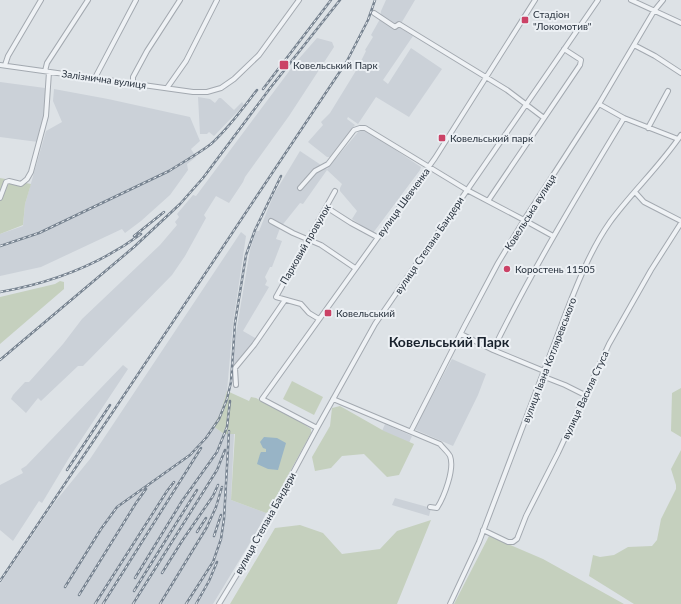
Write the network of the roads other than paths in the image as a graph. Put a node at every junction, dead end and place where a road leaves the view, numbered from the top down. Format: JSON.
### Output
{"nodes":[{"id":1,"x":41,"y":0,"type":"edge"},
{"id":2,"x":88,"y":0,"type":"edge"},
{"id":3,"x":136,"y":0,"type":"edge"},
{"id":4,"x":180,"y":0,"type":"edge"},
{"id":5,"x":217,"y":0,"type":"edge"},
{"id":6,"x":299,"y":0,"type":"edge"},
{"id":7,"x":535,"y":0,"type":"edge"},
{"id":8,"x":598,"y":0,"type":"edge"},
{"id":9,"x":631,"y":0,"type":"edge"},
{"id":10,"x":663,"y":0,"type":"edge"},
{"id":11,"x":654,"y":11,"type":"junction"},
{"id":12,"x":374,"y":13,"type":"dead end"},
{"id":13,"x":681,"y":22,"type":"edge"},
{"id":14,"x":634,"y":45,"type":"junction"},
{"id":15,"x":564,"y":48,"type":"junction"},
{"id":16,"x":2,"y":65,"type":"edge"},
{"id":17,"x":47,"y":72,"type":"junction"},
{"id":18,"x":681,"y":73,"type":"edge"},
{"id":19,"x":96,"y":78,"type":"junction"},
{"id":20,"x":486,"y":78,"type":"junction"},
{"id":21,"x":133,"y":83,"type":"junction"},
{"id":22,"x":167,"y":88,"type":"junction"},
{"id":23,"x":668,"y":91,"type":"dead end"},
{"id":24,"x":599,"y":104,"type":"junction"},
{"id":25,"x":526,"y":106,"type":"junction"},
{"id":26,"x":544,"y":118,"type":"junction"},
{"id":27,"x":624,"y":118,"type":"junction"},
{"id":28,"x":648,"y":128,"type":"junction"},
{"id":29,"x":681,"y":135,"type":"edge"},
{"id":30,"x":678,"y":139,"type":"junction"},
{"id":31,"x":428,"y":167,"type":"junction"},
{"id":32,"x":300,"y":188,"type":"dead end"},
{"id":33,"x":467,"y":190,"type":"junction"},
{"id":34,"x":335,"y":191,"type":"dead end"},
{"id":35,"x":635,"y":192,"type":"junction"},
{"id":36,"x":0,"y":198,"type":"edge"},
{"id":37,"x":488,"y":201,"type":"junction"},
{"id":38,"x":326,"y":207,"type":"junction"},
{"id":39,"x":524,"y":220,"type":"junction"},
{"id":40,"x":271,"y":221,"type":"dead end"},
{"id":41,"x":681,"y":222,"type":"edge"},
{"id":42,"x":553,"y":236,"type":"junction"},
{"id":43,"x":377,"y":237,"type":"junction"},
{"id":44,"x":308,"y":239,"type":"junction"},
{"id":45,"x":355,"y":268,"type":"junction"},
{"id":46,"x":285,"y":300,"type":"junction"},
{"id":47,"x":319,"y":319,"type":"junction"},
{"id":48,"x":461,"y":334,"type":"junction"},
{"id":49,"x":494,"y":350,"type":"junction"},
{"id":50,"x":543,"y":374,"type":"junction"},
{"id":51,"x":236,"y":385,"type":"dead end"},
{"id":52,"x":585,"y":394,"type":"junction"},
{"id":53,"x":333,"y":399,"type":"junction"},
{"id":54,"x":317,"y":428,"type":"junction"},
{"id":55,"x":411,"y":431,"type":"junction"},
{"id":56,"x":430,"y":507,"type":"dead end"},
{"id":57,"x":483,"y":530,"type":"junction"},
{"id":58,"x":219,"y":604,"type":"edge"},
{"id":59,"x":450,"y":604,"type":"edge"}],
"edges":[{"from":1,"to":16,"type":"street"},
{"from":2,"to":17,"type":"street"},
{"from":3,"to":19,"type":"street"},
{"from":4,"to":21,"type":"street"},
{"from":5,"to":22,"type":"street"},
{"from":6,"to":22,"type":"street","name":"Залізнична вулиця"},
{"from":7,"to":20,"type":"street","name":"вулиця Шевченка"},
{"from":8,"to":15,"type":"street","name":"вулиця Степана Бандери"},
{"from":9,"to":11,"type":"street"},
{"from":10,"to":11,"type":"street","name":"Ковельська вулиця"},
{"from":11,"to":13,"type":"street"},
{"from":11,"to":14,"type":"street","name":"Ковельська вулиця"},
{"from":12,"to":20,"type":"street"},
{"from":14,"to":18,"type":"street"},
{"from":14,"to":24,"type":"street","name":"Ковельська вулиця"},
{"from":15,"to":25,"type":"street","name":"вулиця Степана Бандери"},
{"from":15,"to":26,"type":"street"},
{"from":16,"to":17,"type":"street","name":"Залізнична вулиця"},
{"from":17,"to":19,"type":"street","name":"Залізнична вулиця"},
{"from":17,"to":36,"type":"street"},
{"from":19,"to":21,"type":"street","name":"Залізнична вулиця"},
{"from":20,"to":25,"type":"street"},
{"from":20,"to":31,"type":"street","name":"вулиця Шевченка"},
{"from":21,"to":22,"type":"street","name":"Залізнична вулиця"},
{"from":23,"to":28,"type":"street"},
{"from":24,"to":27,"type":"street"},
{"from":24,"to":39,"type":"street","name":"Ковельська вулиця"},
{"from":25,"to":26,"type":"street"},
{"from":25,"to":33,"type":"street","name":"вулиця Степана Бандери"},
{"from":26,"to":37,"type":"street"},
{"from":27,"to":28,"type":"street"},
{"from":27,"to":42,"type":"street"},
{"from":28,"to":30,"type":"street"},
{"from":29,"to":30,"type":"street","name":"вулиця Івана Котляревського"},
{"from":30,"to":35,"type":"street","name":"вулиця Івана Котляревського"},
{"from":31,"to":32,"type":"street"},
{"from":31,"to":33,"type":"street"},
{"from":31,"to":43,"type":"street","name":"вулиця Шевченка"},
{"from":33,"to":37,"type":"street"},
{"from":33,"to":53,"type":"street","name":"вулиця Степана Бандери"},
{"from":34,"to":38,"type":"street","name":"Парковий провулок"},
{"from":35,"to":41,"type":"street"},
{"from":35,"to":50,"type":"street","name":"вулиця Івана Котляревського"},
{"from":37,"to":39,"type":"street"},
{"from":38,"to":43,"type":"street"},
{"from":38,"to":44,"type":"street","name":"Парковий провулок"},
{"from":39,"to":42,"type":"street"},
{"from":39,"to":48,"type":"street","name":"Ковельська вулиця"},
{"from":40,"to":44,"type":"street"},
{"from":41,"to":52,"type":"street","name":"вулиця Василя Стуса"},
{"from":42,"to":49,"type":"street"},
{"from":43,"to":45,"type":"street","name":"вулиця Шевченка"},
{"from":44,"to":45,"type":"street"},
{"from":44,"to":46,"type":"street","name":"Парковий провулок"},
{"from":45,"to":47,"type":"street","name":"вулиця Шевченка"},
{"from":46,"to":47,"type":"street"},
{"from":46,"to":51,"type":"street"},
{"from":47,"to":54,"type":"street","name":"вулиця Шевченка"},
{"from":48,"to":49,"type":"street"},
{"from":48,"to":55,"type":"street","name":"Ковельська вулиця"},
{"from":49,"to":50,"type":"street"},
{"from":50,"to":52,"type":"street"},
{"from":50,"to":57,"type":"street","name":"вулиця Івана Котляревського"},
{"from":52,"to":57,"type":"street","name":"вулиця Василя Стуса"},
{"from":53,"to":54,"type":"street","name":"вулиця Степана Бандери"},
{"from":53,"to":55,"type":"street"},
{"from":54,"to":58,"type":"street","name":"вулиця Степана Бандери"},
{"from":55,"to":56,"type":"street"},
{"from":57,"to":59,"type":"street","name":"вулиця Івана Котляревського"}]}
